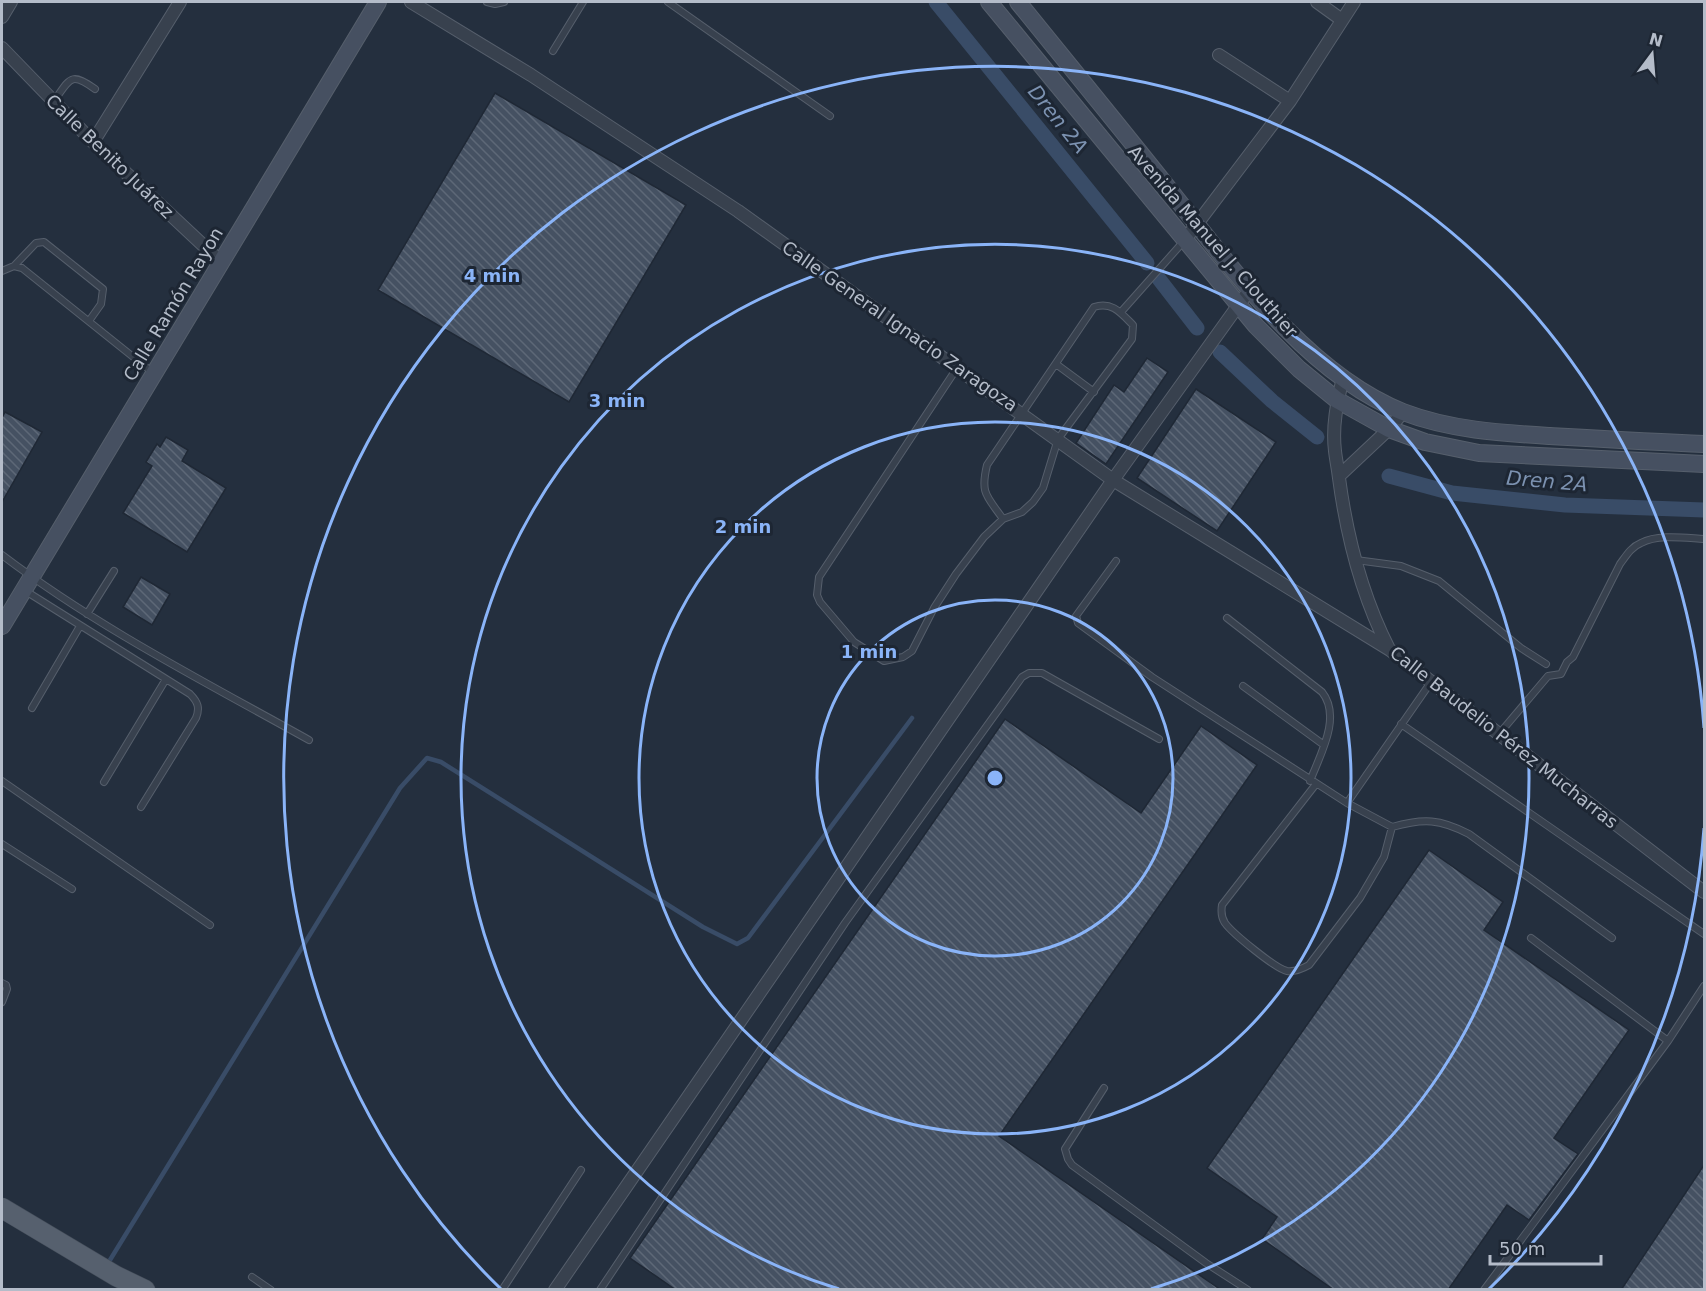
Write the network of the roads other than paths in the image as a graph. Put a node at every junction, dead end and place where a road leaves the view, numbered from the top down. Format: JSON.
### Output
{"nodes":[{"id":1,"x":11,"y":2,"type":"edge"},
{"id":2,"x":180,"y":2,"type":"edge"},
{"id":3,"x":378,"y":2,"type":"edge"},
{"id":4,"x":411,"y":2,"type":"edge"},
{"id":5,"x":487,"y":2,"type":"edge"},
{"id":6,"x":504,"y":2,"type":"edge"},
{"id":7,"x":583,"y":2,"type":"edge"},
{"id":8,"x":668,"y":2,"type":"edge"},
{"id":9,"x":989,"y":2,"type":"edge"},
{"id":10,"x":1018,"y":2,"type":"edge"},
{"id":11,"x":1317,"y":2,"type":"edge"},
{"id":12,"x":1354,"y":2,"type":"edge"},
{"id":13,"x":2,"y":17,"type":"edge"},
{"id":14,"x":1342,"y":20,"type":"junction"},
{"id":15,"x":2,"y":48,"type":"edge"},
{"id":16,"x":553,"y":51,"type":"dead end"},
{"id":17,"x":1219,"y":55,"type":"dead end"},
{"id":18,"x":95,"y":89,"type":"dead end"},
{"id":19,"x":53,"y":101,"type":"junction"},
{"id":20,"x":1290,"y":101,"type":"junction"},
{"id":21,"x":831,"y":116,"type":"dead end"},
{"id":22,"x":93,"y":142,"type":"junction"},
{"id":23,"x":1198,"y":225,"type":"junction"},
{"id":24,"x":1184,"y":241,"type":"junction"},
{"id":25,"x":221,"y":262,"type":"junction"},
{"id":26,"x":14,"y":266,"type":"junction"},
{"id":27,"x":2,"y":271,"type":"edge"},
{"id":28,"x":1250,"y":289,"type":"junction"},
{"id":29,"x":1237,"y":304,"type":"junction"},
{"id":30,"x":1121,"y":312,"type":"junction"},
{"id":31,"x":89,"y":321,"type":"junction"},
{"id":32,"x":1056,"y":364,"type":"junction"},
{"id":33,"x":957,"y":368,"type":"junction"},
{"id":34,"x":154,"y":373,"type":"junction"},
{"id":35,"x":1343,"y":378,"type":"junction"},
{"id":36,"x":1094,"y":392,"type":"junction"},
{"id":37,"x":1337,"y":400,"type":"junction"},
{"id":38,"x":1403,"y":412,"type":"junction"},
{"id":39,"x":1023,"y":413,"type":"junction"},
{"id":40,"x":1389,"y":429,"type":"junction"},
{"id":41,"x":1058,"y":440,"type":"junction"},
{"id":42,"x":1704,"y":444,"type":"edge"},
{"id":43,"x":1704,"y":464,"type":"edge"},
{"id":44,"x":1339,"y":476,"type":"junction"},
{"id":45,"x":1113,"y":480,"type":"junction"},
{"id":46,"x":1003,"y":519,"type":"junction"},
{"id":47,"x":1704,"y":539,"type":"edge"},
{"id":48,"x":2,"y":555,"type":"edge"},
{"id":49,"x":1355,"y":560,"type":"junction"},
{"id":50,"x":1116,"y":561,"type":"dead end"},
{"id":51,"x":114,"y":571,"type":"dead end"},
{"id":52,"x":27,"y":583,"type":"junction"},
{"id":53,"x":87,"y":614,"type":"junction"},
{"id":54,"x":1227,"y":618,"type":"dead end"},
{"id":55,"x":2,"y":626,"type":"edge"},
{"id":56,"x":80,"y":626,"type":"junction"},
{"id":57,"x":1390,"y":650,"type":"junction"},
{"id":58,"x":1545,"y":664,"type":"dead end"},
{"id":59,"x":166,"y":679,"type":"junction"},
{"id":60,"x":1432,"y":682,"type":"junction"},
{"id":61,"x":1243,"y":686,"type":"dead end"},
{"id":62,"x":32,"y":708,"type":"dead end"},
{"id":63,"x":1401,"y":724,"type":"junction"},
{"id":64,"x":1499,"y":734,"type":"junction"},
{"id":65,"x":1159,"y":739,"type":"dead end"},
{"id":66,"x":309,"y":740,"type":"dead end"},
{"id":67,"x":1324,"y":746,"type":"junction"},
{"id":68,"x":2,"y":781,"type":"edge"},
{"id":69,"x":104,"y":782,"type":"dead end"},
{"id":70,"x":1313,"y":782,"type":"junction"},
{"id":71,"x":1347,"y":803,"type":"junction"},
{"id":72,"x":141,"y":807,"type":"dead end"},
{"id":73,"x":1392,"y":827,"type":"junction"},
{"id":74,"x":2,"y":844,"type":"edge"},
{"id":75,"x":72,"y":889,"type":"dead end"},
{"id":76,"x":1704,"y":892,"type":"edge"},
{"id":77,"x":210,"y":925,"type":"dead end"},
{"id":78,"x":1704,"y":934,"type":"edge"},
{"id":79,"x":1531,"y":938,"type":"dead end"},
{"id":80,"x":1612,"y":938,"type":"dead end"},
{"id":81,"x":2,"y":983,"type":"edge"},
{"id":82,"x":1704,"y":986,"type":"edge"},
{"id":83,"x":2,"y":1002,"type":"edge"},
{"id":84,"x":1668,"y":1041,"type":"junction"},
{"id":85,"x":1104,"y":1088,"type":"dead end"},
{"id":86,"x":581,"y":1170,"type":"dead end"},
{"id":87,"x":2,"y":1208,"type":"edge"},
{"id":88,"x":252,"y":1277,"type":"dead end"},
{"id":89,"x":145,"y":1290,"type":"edge"},
{"id":90,"x":271,"y":1290,"type":"edge"},
{"id":91,"x":502,"y":1290,"type":"edge"},
{"id":92,"x":555,"y":1290,"type":"edge"},
{"id":93,"x":600,"y":1290,"type":"edge"},
{"id":94,"x":1248,"y":1290,"type":"edge"},
{"id":95,"x":1484,"y":1290,"type":"edge"}],
"edges":[{"from":1,"to":13,"type":"street"},
{"from":2,"to":22,"type":"street"},
{"from":3,"to":25,"type":"main road","name":"Calle Ramón Rayon"},
{"from":4,"to":33,"type":"street","name":"Calle General Ignacio Zaragoza"},
{"from":5,"to":6,"type":"lane"},
{"from":7,"to":16,"type":"lane"},
{"from":8,"to":21,"type":"lane"},
{"from":9,"to":24,"type":"main road","name":"Avenida Manuel J. Clouthier"},
{"from":10,"to":23,"type":"main road","name":"Avenida Manuel J. Clouthier"},
{"from":11,"to":14,"type":"street"},
{"from":12,"to":14,"type":"street"},
{"from":14,"to":20,"type":"street"},
{"from":15,"to":19,"type":"street","name":"Calle Benito Juárez"},
{"from":17,"to":20,"type":"street"},
{"from":18,"to":19,"type":"lane"},
{"from":19,"to":22,"type":"street","name":"Calle Benito Juárez"},
{"from":20,"to":23,"type":"street"},
{"from":22,"to":25,"type":"street","name":"Calle Benito Juárez"},
{"from":23,"to":24,"type":"street"},
{"from":23,"to":28,"type":"main road","name":"Avenida Manuel J. Clouthier"},
{"from":24,"to":29,"type":"main road","name":"Avenida Manuel J. Clouthier"},
{"from":24,"to":30,"type":"lane"},
{"from":25,"to":34,"type":"main road","name":"Calle Ramón Rayon"},
{"from":26,"to":27,"type":"lane"},
{"from":26,"to":31,"type":"lane"},
{"from":26,"to":31,"type":"lane"},
{"from":28,"to":29,"type":"street"},
{"from":28,"to":35,"type":"main road","name":"Avenida Manuel J. Clouthier"},
{"from":29,"to":37,"type":"main road","name":"Avenida Manuel J. Clouthier"},
{"from":29,"to":45,"type":"street"},
{"from":30,"to":32,"type":"lane"},
{"from":30,"to":36,"type":"lane"},
{"from":31,"to":34,"type":"lane"},
{"from":32,"to":36,"type":"lane"},
{"from":32,"to":39,"type":"lane"},
{"from":33,"to":39,"type":"street","name":"Calle General Ignacio Zaragoza"},
{"from":33,"to":46,"type":"lane"},
{"from":34,"to":52,"type":"main road","name":"Calle Ramón Rayon"},
{"from":35,"to":37,"type":"street","name":"Calle Baudelio Pérez Mucharras"},
{"from":35,"to":38,"type":"main road","name":"Avenida Manuel J. Clouthier"},
{"from":36,"to":41,"type":"lane"},
{"from":37,"to":40,"type":"main road","name":"Avenida Manuel J. Clouthier"},
{"from":37,"to":44,"type":"street","name":"Calle Baudelio Pérez Mucharras"},
{"from":38,"to":40,"type":"street"},
{"from":38,"to":42,"type":"main road","name":"Avenida Manuel J. Clouthier"},
{"from":39,"to":41,"type":"street","name":"Calle General Ignacio Zaragoza"},
{"from":39,"to":46,"type":"lane"},
{"from":40,"to":43,"type":"main road","name":"Avenida Manuel J. Clouthier"},
{"from":40,"to":44,"type":"street"},
{"from":41,"to":45,"type":"street","name":"Calle General Ignacio Zaragoza"},
{"from":41,"to":46,"type":"lane"},
{"from":44,"to":49,"type":"street","name":"Calle Baudelio Pérez Mucharras"},
{"from":45,"to":57,"type":"street","name":"Calle General Ignacio Zaragoza"},
{"from":45,"to":92,"type":"street"},
{"from":47,"to":64,"type":"lane"},
{"from":48,"to":52,"type":"lane"},
{"from":49,"to":57,"type":"street","name":"Calle Baudelio Pérez Mucharras"},
{"from":49,"to":58,"type":"lane"},
{"from":50,"to":70,"type":"lane"},
{"from":51,"to":53,"type":"lane"},
{"from":52,"to":53,"type":"lane"},
{"from":52,"to":55,"type":"main road","name":"Calle Ramón Rayon"},
{"from":52,"to":56,"type":"lane"},
{"from":53,"to":66,"type":"lane"},
{"from":54,"to":67,"type":"lane"},
{"from":56,"to":59,"type":"lane"},
{"from":56,"to":62,"type":"lane"},
{"from":57,"to":60,"type":"street","name":"Calle Baudelio Pérez Mucharras"},
{"from":59,"to":69,"type":"lane"},
{"from":59,"to":72,"type":"lane"},
{"from":60,"to":63,"type":"lane"},
{"from":60,"to":64,"type":"street","name":"Calle Baudelio Pérez Mucharras"},
{"from":61,"to":67,"type":"lane"},
{"from":63,"to":71,"type":"lane"},
{"from":63,"to":78,"type":"lane"},
{"from":64,"to":76,"type":"street","name":"Calle Baudelio Pérez Mucharras"},
{"from":65,"to":93,"type":"lane"},
{"from":67,"to":70,"type":"lane"},
{"from":68,"to":77,"type":"lane"},
{"from":70,"to":71,"type":"lane"},
{"from":70,"to":73,"type":"lane"},
{"from":71,"to":73,"type":"lane"},
{"from":73,"to":80,"type":"lane"},
{"from":74,"to":75,"type":"lane"},
{"from":79,"to":84,"type":"lane"},
{"from":81,"to":83,"type":"lane"},
{"from":82,"to":84,"type":"lane"},
{"from":84,"to":95,"type":"lane"},
{"from":85,"to":94,"type":"lane"},
{"from":86,"to":91,"type":"lane"},
{"from":87,"to":89,"type":"main road"},
{"from":88,"to":90,"type":"lane"}]}
